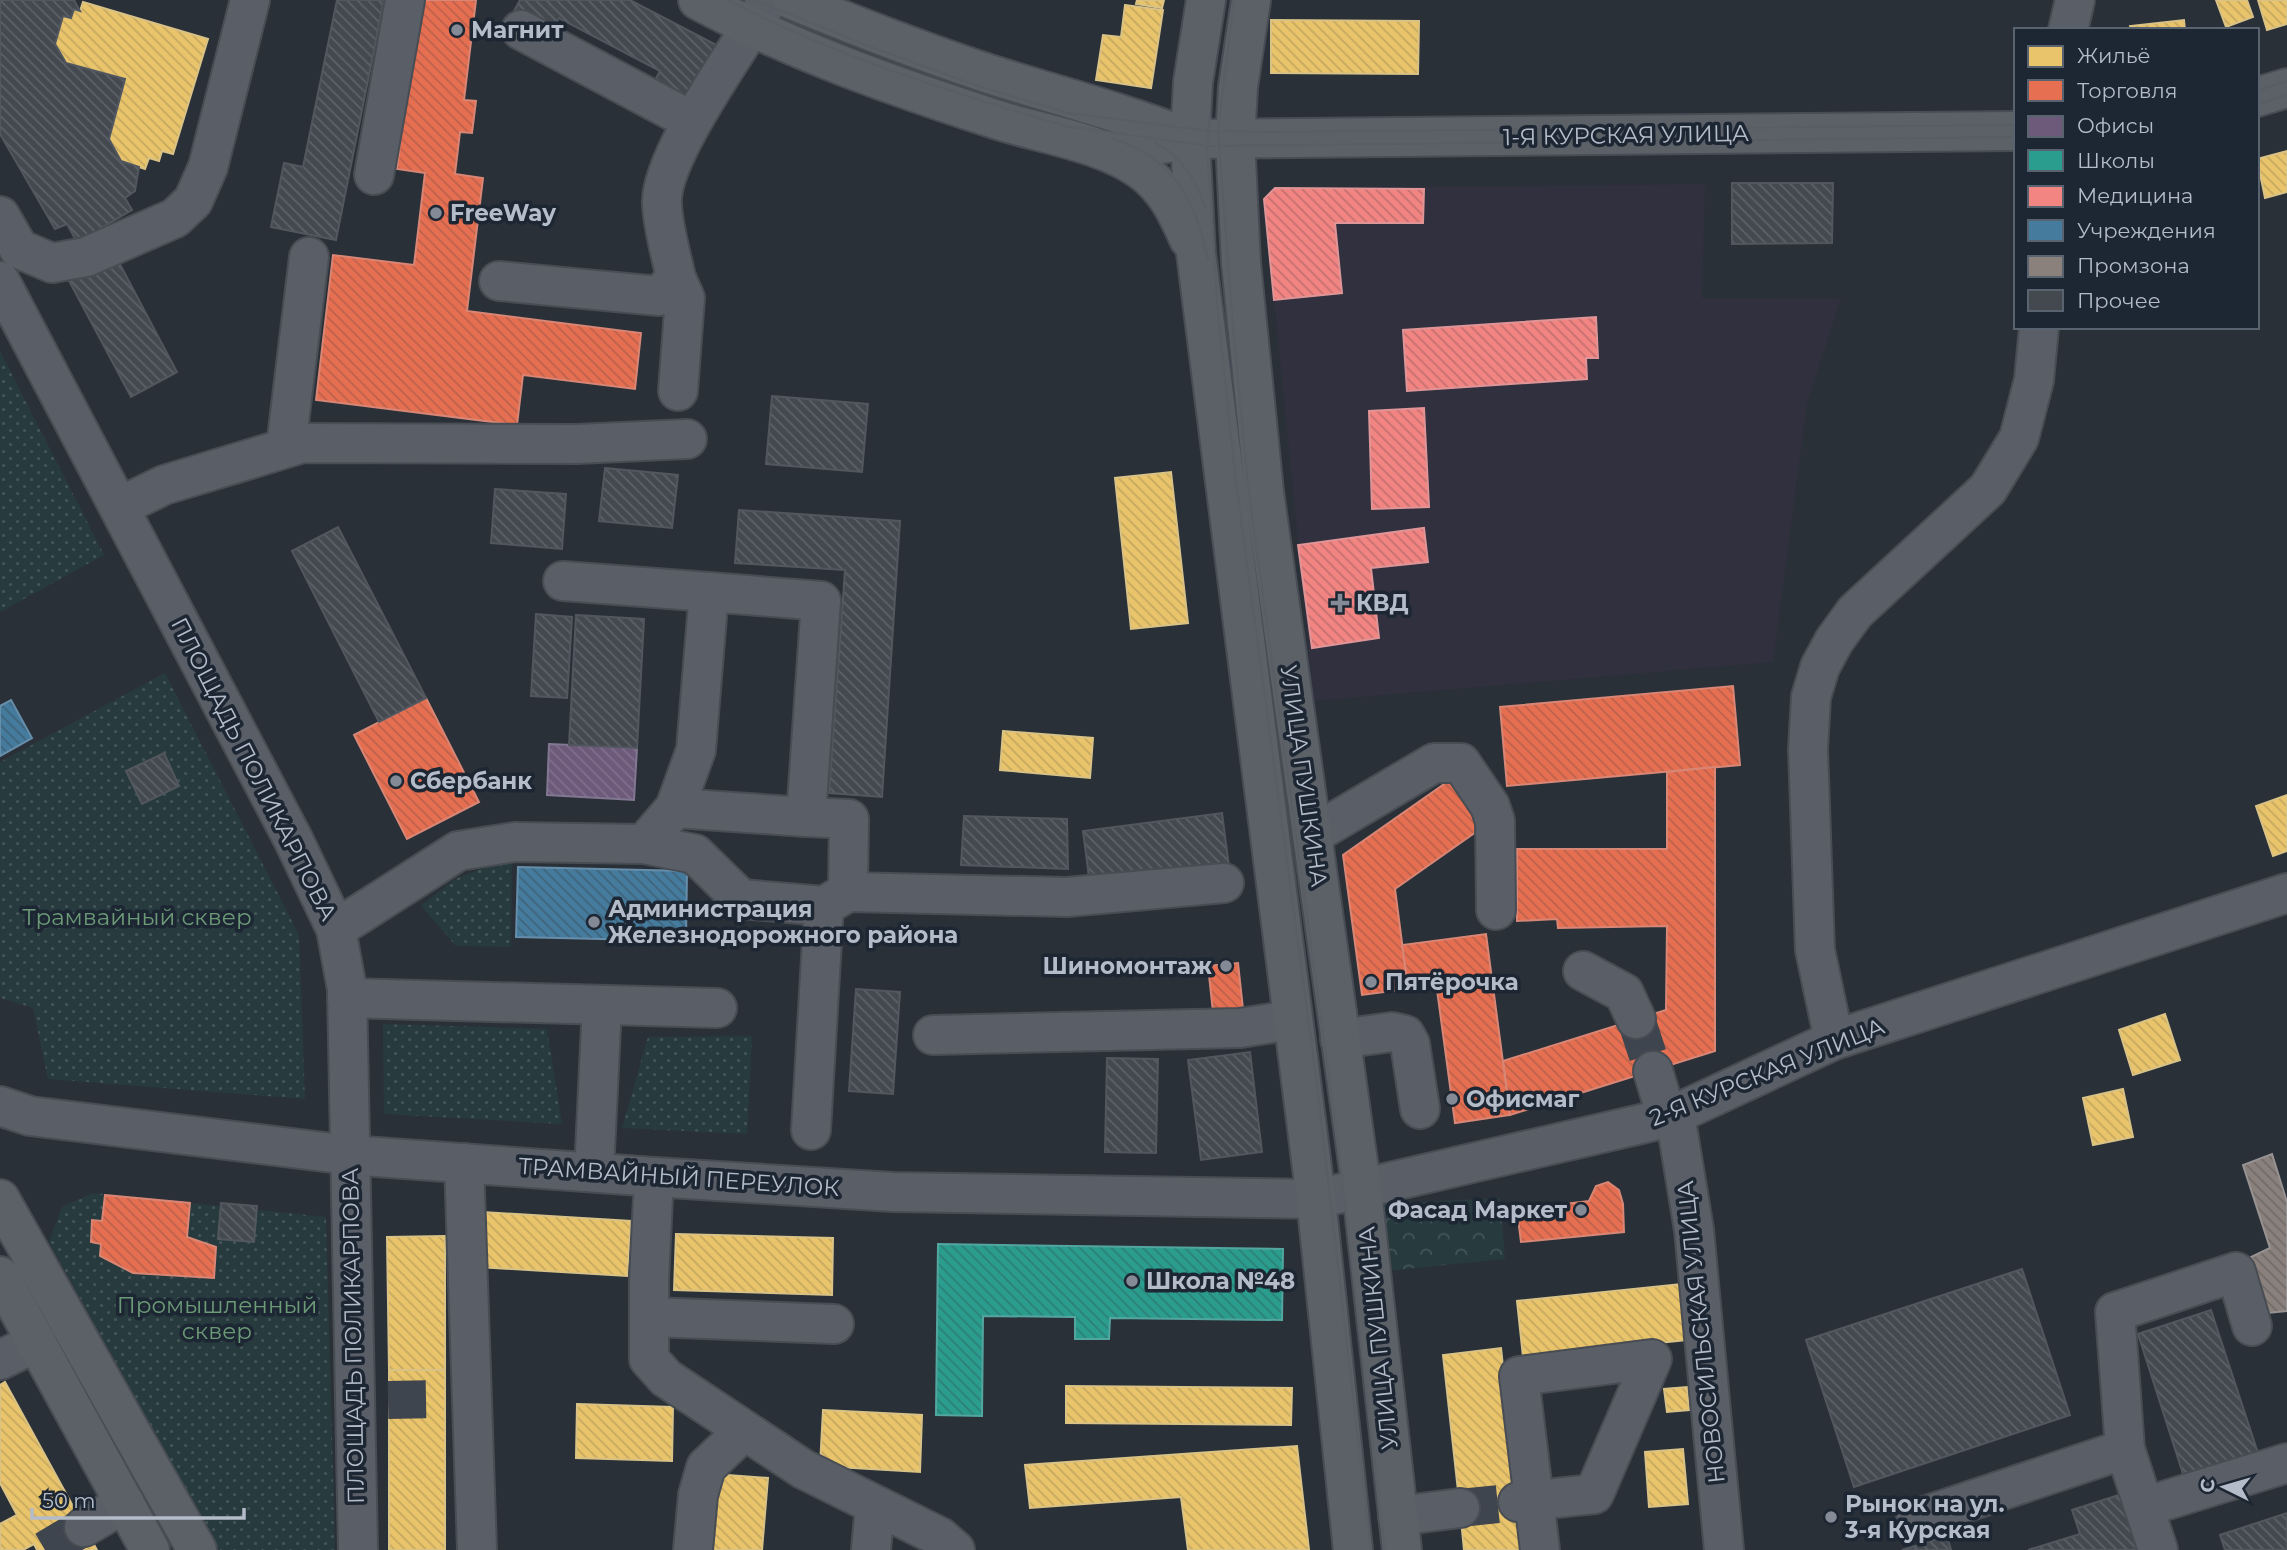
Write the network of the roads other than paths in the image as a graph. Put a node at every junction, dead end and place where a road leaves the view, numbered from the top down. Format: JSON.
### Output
{"nodes":[{"id":1,"x":250,"y":0,"type":"edge"},
{"id":2,"x":405,"y":0,"type":"edge"},
{"id":3,"x":698,"y":0,"type":"edge"},
{"id":4,"x":792,"y":0,"type":"edge"},
{"id":5,"x":1206,"y":0,"type":"edge"},
{"id":6,"x":1251,"y":0,"type":"edge"},
{"id":7,"x":2075,"y":0,"type":"edge"},
{"id":8,"x":760,"y":14,"type":"edge"},
{"id":9,"x":2068,"y":28,"type":"edge"},
{"id":10,"x":521,"y":30,"type":"dead end"},
{"id":11,"x":2287,"y":88,"type":"edge"},
{"id":12,"x":2259,"y":96,"type":"edge"},
{"id":13,"x":692,"y":121,"type":"junction"},
{"id":14,"x":2014,"y":131,"type":"edge"},
{"id":15,"x":1190,"y":139,"type":"junction"},
{"id":16,"x":1235,"y":139,"type":"junction"},
{"id":17,"x":1111,"y":153,"type":"junction"},
{"id":18,"x":374,"y":175,"type":"dead end"},
{"id":19,"x":0,"y":216,"type":"edge"},
{"id":20,"x":1196,"y":253,"type":"junction"},
{"id":21,"x":309,"y":257,"type":"dead end"},
{"id":22,"x":676,"y":278,"type":"junction"},
{"id":23,"x":0,"y":281,"type":"edge"},
{"id":24,"x":499,"y":281,"type":"dead end"},
{"id":25,"x":2039,"y":329,"type":"edge"},
{"id":26,"x":678,"y":391,"type":"dead end"},
{"id":27,"x":687,"y":439,"type":"dead end"},
{"id":28,"x":286,"y":447,"type":"junction"},
{"id":29,"x":118,"y":507,"type":"junction"},
{"id":30,"x":563,"y":581,"type":"dead end"},
{"id":31,"x":709,"y":592,"type":"junction"},
{"id":32,"x":675,"y":808,"type":"junction"},
{"id":33,"x":806,"y":817,"type":"junction"},
{"id":34,"x":1312,"y":835,"type":"junction"},
{"id":35,"x":644,"y":844,"type":"junction"},
{"id":36,"x":1224,"y":883,"type":"dead end"},
{"id":37,"x":2287,"y":893,"type":"edge"},
{"id":38,"x":836,"y":899,"type":"junction"},
{"id":39,"x":1496,"y":910,"type":"dead end"},
{"id":40,"x":336,"y":929,"type":"junction"},
{"id":41,"x":1583,"y":971,"type":"dead end"},
{"id":42,"x":347,"y":998,"type":"junction"},
{"id":43,"x":603,"y":1005,"type":"junction"},
{"id":44,"x":717,"y":1008,"type":"dead end"},
{"id":45,"x":1636,"y":1019,"type":"tunnel mouth"},
{"id":46,"x":1292,"y":1020,"type":"junction"},
{"id":47,"x":933,"y":1035,"type":"dead end"},
{"id":48,"x":1340,"y":1039,"type":"junction"},
{"id":49,"x":1834,"y":1040,"type":"junction"},
{"id":50,"x":1653,"y":1071,"type":"tunnel mouth"},
{"id":51,"x":0,"y":1106,"type":"edge"},
{"id":52,"x":1420,"y":1109,"type":"dead end"},
{"id":53,"x":1671,"y":1117,"type":"junction"},
{"id":54,"x":811,"y":1130,"type":"dead end"},
{"id":55,"x":349,"y":1155,"type":"junction"},
{"id":56,"x":464,"y":1163,"type":"junction"},
{"id":57,"x":594,"y":1172,"type":"junction"},
{"id":58,"x":654,"y":1177,"type":"junction"},
{"id":59,"x":1362,"y":1191,"type":"junction"},
{"id":60,"x":0,"y":1199,"type":"edge"},
{"id":61,"x":1316,"y":1199,"type":"junction"},
{"id":62,"x":0,"y":1276,"type":"edge"},
{"id":63,"x":649,"y":1317,"type":"junction"},
{"id":64,"x":834,"y":1324,"type":"dead end"},
{"id":65,"x":2252,"y":1326,"type":"dead end"},
{"id":66,"x":37,"y":1342,"type":"junction"},
{"id":67,"x":0,"y":1360,"type":"edge"},
{"id":68,"x":744,"y":1431,"type":"junction"},
{"id":69,"x":2125,"y":1449,"type":"junction"},
{"id":70,"x":2287,"y":1463,"type":"edge"},
{"id":71,"x":1526,"y":1501,"type":"dead end"},
{"id":72,"x":125,"y":1503,"type":"junction"},
{"id":73,"x":875,"y":1506,"type":"junction"},
{"id":74,"x":2144,"y":1507,"type":"junction"},
{"id":75,"x":1460,"y":1508,"type":"tunnel mouth"},
{"id":76,"x":1916,"y":1519,"type":"dead end"},
{"id":77,"x":84,"y":1527,"type":"tunnel mouth"},
{"id":78,"x":1400,"y":1533,"type":"edge"},
{"id":79,"x":150,"y":1550,"type":"edge"},
{"id":80,"x":197,"y":1550,"type":"edge"},
{"id":81,"x":358,"y":1550,"type":"edge"},
{"id":82,"x":477,"y":1550,"type":"edge"},
{"id":83,"x":693,"y":1550,"type":"edge"},
{"id":84,"x":871,"y":1550,"type":"edge"},
{"id":85,"x":954,"y":1550,"type":"edge"},
{"id":86,"x":1353,"y":1550,"type":"edge"},
{"id":87,"x":1540,"y":1550,"type":"edge"},
{"id":88,"x":1724,"y":1550,"type":"edge"},
{"id":89,"x":2158,"y":1550,"type":"edge"}],
"edges":[{"from":1,"to":19,"type":"street"},
{"from":2,"to":18,"type":"street"},
{"from":3,"to":8,"type":"main road"},
{"from":4,"to":15,"type":"main road"},
{"from":5,"to":15,"type":"main road","name":"УЛИЦА ПУШКИНА"},
{"from":6,"to":16,"type":"main road","name":"УЛИЦА ПУШКИНА"},
{"from":7,"to":9,"type":"street"},
{"from":8,"to":13,"type":"street"},
{"from":8,"to":17,"type":"main road"},
{"from":10,"to":13,"type":"street"},
{"from":11,"to":12,"type":"main road"},
{"from":13,"to":22,"type":"street"},
{"from":14,"to":16,"type":"main road","name":"1-Я КУРСКАЯ УЛИЦА"},
{"from":15,"to":16,"type":"main road","name":"1-Я КУРСКАЯ УЛИЦА"},
{"from":15,"to":17,"type":"main road"},
{"from":15,"to":20,"type":"main road","name":"УЛИЦА ПУШКИНА"},
{"from":16,"to":34,"type":"main road","name":"УЛИЦА ПУШКИНА"},
{"from":17,"to":20,"type":"main road"},
{"from":20,"to":46,"type":"main road","name":"УЛИЦА ПУШКИНА"},
{"from":21,"to":28,"type":"street"},
{"from":22,"to":24,"type":"street"},
{"from":22,"to":26,"type":"street"},
{"from":23,"to":29,"type":"street","name":"ПЛОЩАДЬ ПОЛИКАРПОВА"},
{"from":25,"to":49,"type":"street"},
{"from":27,"to":28,"type":"street"},
{"from":28,"to":29,"type":"street"},
{"from":29,"to":40,"type":"street","name":"ПЛОЩАДЬ ПОЛИКАРПОВА"},
{"from":30,"to":31,"type":"street"},
{"from":31,"to":32,"type":"street"},
{"from":31,"to":33,"type":"street"},
{"from":32,"to":33,"type":"street"},
{"from":32,"to":35,"type":"street"},
{"from":33,"to":38,"type":"street"},
{"from":34,"to":39,"type":"street"},
{"from":34,"to":48,"type":"main road","name":"УЛИЦА ПУШКИНА"},
{"from":35,"to":38,"type":"street"},
{"from":35,"to":40,"type":"street"},
{"from":36,"to":38,"type":"street"},
{"from":37,"to":49,"type":"street","name":"2-Я КУРСКАЯ УЛИЦА"},
{"from":38,"to":54,"type":"street"},
{"from":40,"to":42,"type":"street","name":"ПЛОЩАДЬ ПОЛИКАРПОВА"},
{"from":41,"to":45,"type":"street"},
{"from":42,"to":43,"type":"street"},
{"from":42,"to":55,"type":"street","name":"ПЛОЩАДЬ ПОЛИКАРПОВА"},
{"from":43,"to":44,"type":"street"},
{"from":43,"to":57,"type":"street"},
{"from":46,"to":47,"type":"street"},
{"from":46,"to":61,"type":"main road","name":"УЛИЦА ПУШКИНА"},
{"from":48,"to":52,"type":"street"},
{"from":48,"to":59,"type":"main road","name":"УЛИЦА ПУШКИНА"},
{"from":49,"to":53,"type":"street","name":"2-Я КУРСКАЯ УЛИЦА"},
{"from":50,"to":53,"type":"street","name":"НОВОСИЛЬСКАЯ УЛИЦА"},
{"from":51,"to":55,"type":"street","name":"ТРАМВАЙНЫЙ ПЕРЕУЛОК"},
{"from":53,"to":59,"type":"street","name":"2-Я КУРСКАЯ УЛИЦА"},
{"from":53,"to":88,"type":"street","name":"НОВОСИЛЬСКАЯ УЛИЦА"},
{"from":55,"to":56,"type":"street","name":"ТРАМВАЙНЫЙ ПЕРЕУЛОК"},
{"from":55,"to":81,"type":"street","name":"ПЛОЩАДЬ ПОЛИКАРПОВА"},
{"from":56,"to":57,"type":"street","name":"ТРАМВАЙНЫЙ ПЕРЕУЛОК"},
{"from":56,"to":82,"type":"street"},
{"from":57,"to":58,"type":"street","name":"ТРАМВАЙНЫЙ ПЕРЕУЛОК"},
{"from":58,"to":61,"type":"street","name":"ТРАМВАЙНЫЙ ПЕРЕУЛОК"},
{"from":58,"to":63,"type":"street"},
{"from":59,"to":61,"type":"street","name":"ТРАМВАЙНЫЙ ПЕРЕУЛОК"},
{"from":59,"to":78,"type":"main road","name":"УЛИЦА ПУШКИНА"},
{"from":60,"to":80,"type":"main road"},
{"from":61,"to":86,"type":"main road","name":"УЛИЦА ПУШКИНА"},
{"from":62,"to":66,"type":"main road"},
{"from":63,"to":64,"type":"street"},
{"from":63,"to":68,"type":"street"},
{"from":65,"to":69,"type":"street"},
{"from":66,"to":67,"type":"street"},
{"from":66,"to":72,"type":"main road"},
{"from":68,"to":73,"type":"street"},
{"from":68,"to":83,"type":"street"},
{"from":69,"to":74,"type":"street"},
{"from":69,"to":76,"type":"street"},
{"from":70,"to":74,"type":"street"},
{"from":71,"to":87,"type":"street"},
{"from":72,"to":77,"type":"street"},
{"from":72,"to":79,"type":"main road"},
{"from":73,"to":84,"type":"street"},
{"from":73,"to":85,"type":"street"},
{"from":74,"to":89,"type":"street"},
{"from":75,"to":78,"type":"street"}]}
